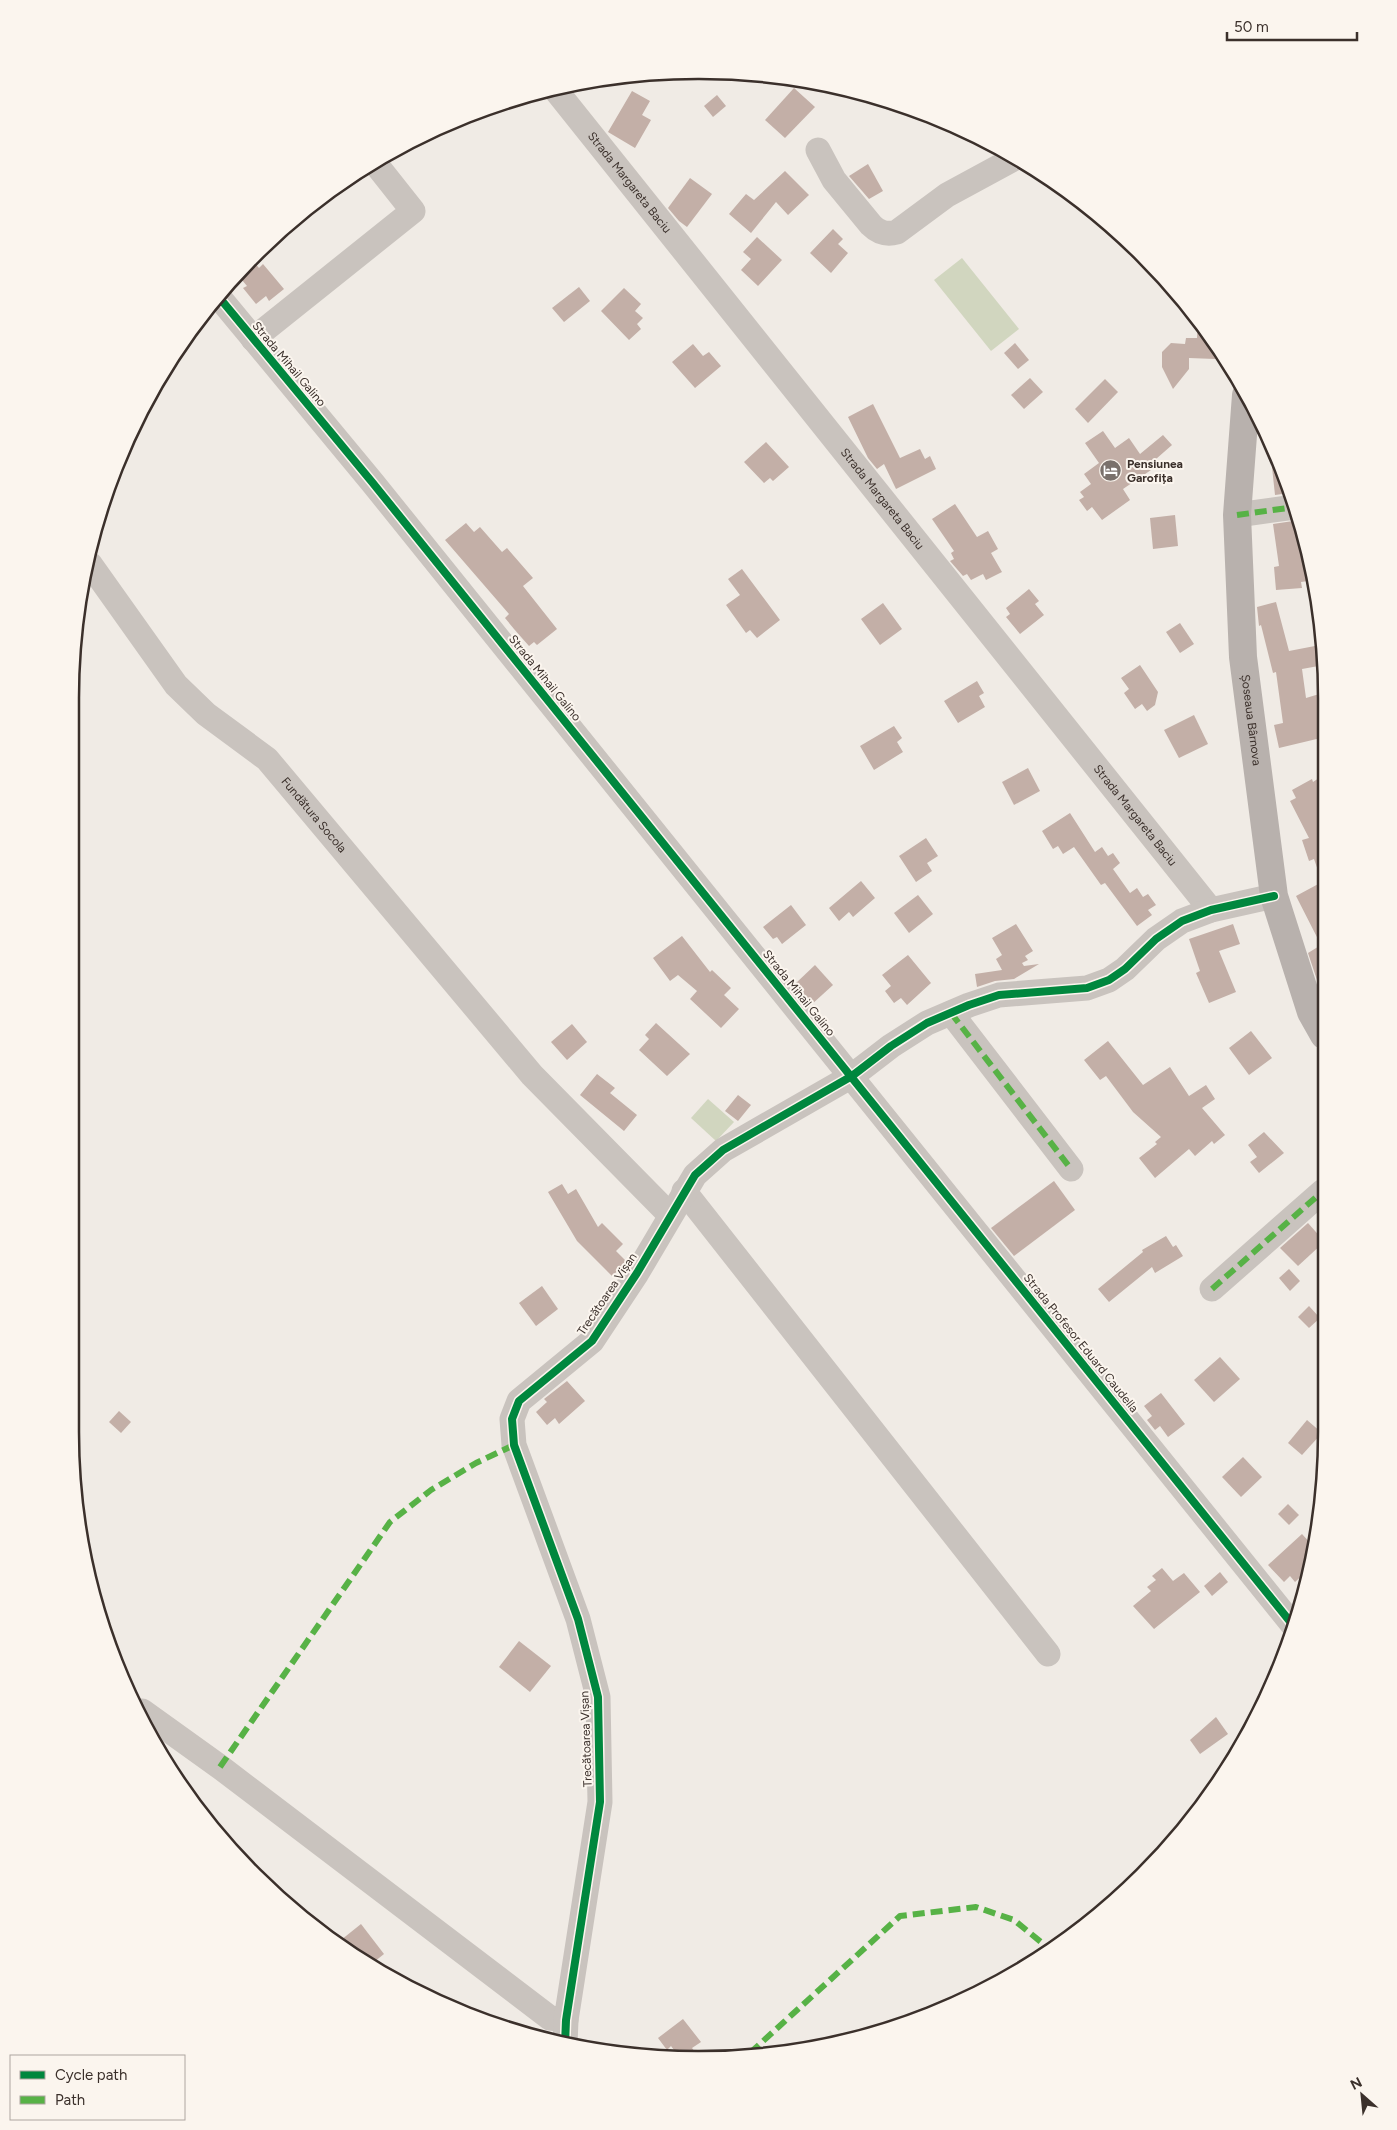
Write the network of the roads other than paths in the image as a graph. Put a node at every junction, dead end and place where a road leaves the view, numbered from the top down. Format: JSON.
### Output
{"nodes":[{"id":1,"x":562,"y":95,"type":"edge"},
{"id":2,"x":818,"y":150,"type":"dead end"},
{"id":3,"x":1008,"y":162,"type":"edge"},
{"id":4,"x":379,"y":168,"type":"edge"},
{"id":5,"x":223,"y":302,"type":"edge"},
{"id":6,"x":254,"y":339,"type":"junction"},
{"id":7,"x":1245,"y":408,"type":"edge"},
{"id":8,"x":1288,"y":508,"type":"edge"},
{"id":9,"x":1237,"y":515,"type":"junction"},
{"id":10,"x":93,"y":568,"type":"edge"},
{"id":11,"x":1274,"y":896,"type":"junction"},
{"id":12,"x":1211,"y":910,"type":"junction"},
{"id":13,"x":951,"y":1013,"type":"junction"},
{"id":14,"x":1318,"y":1024,"type":"edge"},
{"id":15,"x":852,"y":1076,"type":"junction"},
{"id":16,"x":1071,"y":1169,"type":"dead end"},
{"id":17,"x":684,"y":1191,"type":"junction"},
{"id":18,"x":1318,"y":1195,"type":"edge"},
{"id":19,"x":670,"y":1215,"type":"junction"},
{"id":20,"x":1212,"y":1289,"type":"dead end"},
{"id":21,"x":1288,"y":1620,"type":"edge"},
{"id":22,"x":1048,"y":1654,"type":"dead end"},
{"id":23,"x":152,"y":1722,"type":"edge"},
{"id":24,"x":566,"y":2020,"type":"junction"},
{"id":25,"x":565,"y":2036,"type":"edge"}],
"edges":[{"from":1,"to":12,"type":"street","name":"Strada Margareta Baciu"},
{"from":2,"to":3,"type":"street"},
{"from":4,"to":6,"type":"street"},
{"from":5,"to":6,"type":"street","name":"Strada Mihail Galino"},
{"from":6,"to":15,"type":"street","name":"Strada Mihail Galino"},
{"from":7,"to":9,"type":"main road","name":"Șoseaua Bârnova"},
{"from":8,"to":9,"type":"street"},
{"from":9,"to":11,"type":"main road","name":"Șoseaua Bârnova"},
{"from":10,"to":19,"type":"street","name":"Fundătura Socola"},
{"from":11,"to":12,"type":"street","name":"Trecătoarea Vișan"},
{"from":11,"to":14,"type":"main road","name":"Șoseaua Bârnova"},
{"from":12,"to":13,"type":"street","name":"Trecătoarea Vișan"},
{"from":13,"to":15,"type":"street","name":"Trecătoarea Vișan"},
{"from":13,"to":16,"type":"street"},
{"from":15,"to":17,"type":"street","name":"Trecătoarea Vișan"},
{"from":15,"to":21,"type":"street","name":"Strada Profesor Eduard Caudella"},
{"from":17,"to":19,"type":"street","name":"Trecătoarea Vișan"},
{"from":17,"to":22,"type":"street"},
{"from":18,"to":20,"type":"street"},
{"from":19,"to":24,"type":"street","name":"Trecătoarea Vișan"},
{"from":23,"to":24,"type":"street"},
{"from":24,"to":25,"type":"street","name":"Trecătoarea Vișan"}]}
